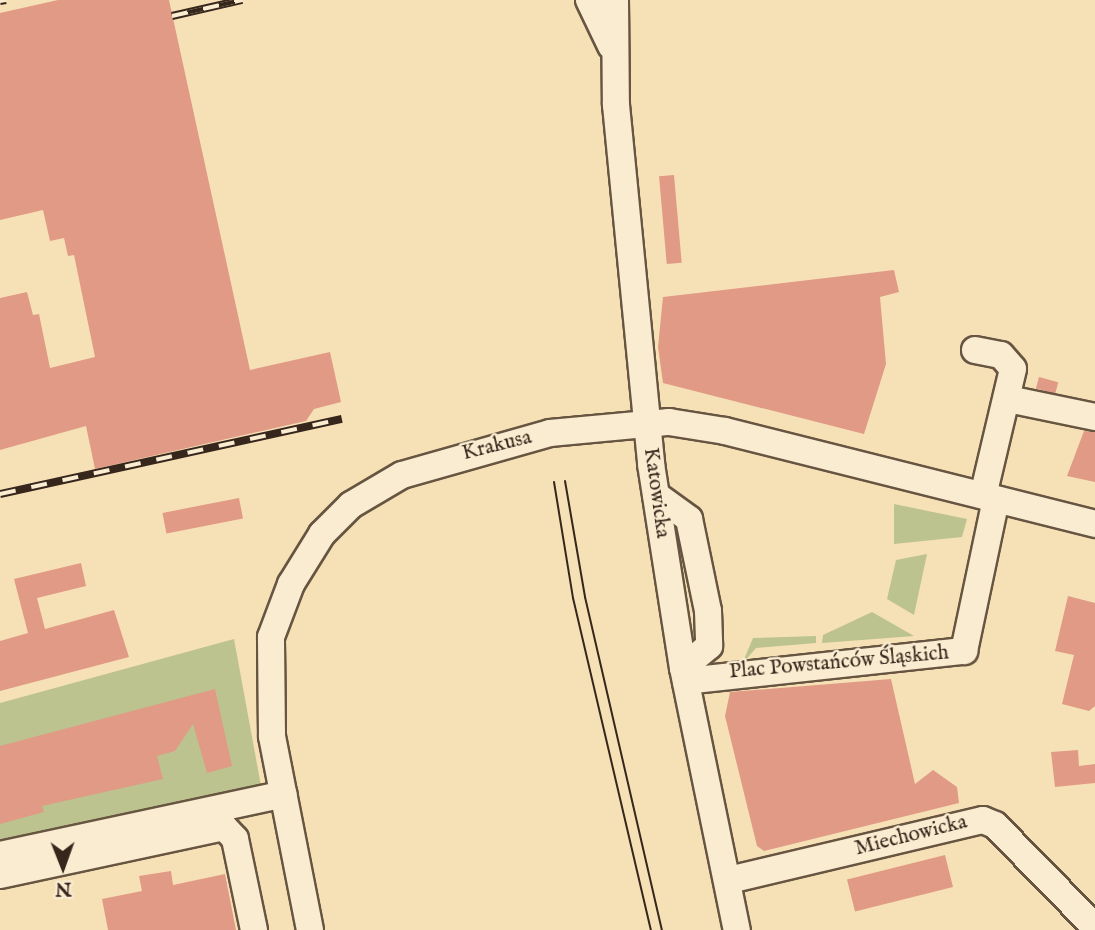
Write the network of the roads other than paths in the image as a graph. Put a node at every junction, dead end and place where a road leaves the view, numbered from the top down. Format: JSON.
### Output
{"nodes":[{"id":1,"x":589,"y":0,"type":"edge"},
{"id":2,"x":615,"y":0,"type":"edge"},
{"id":3,"x":613,"y":51,"type":"junction"},
{"id":4,"x":975,"y":350,"type":"dead end"},
{"id":5,"x":1008,"y":399,"type":"junction"},
{"id":6,"x":1095,"y":417,"type":"edge"},
{"id":7,"x":647,"y":422,"type":"junction"},
{"id":8,"x":990,"y":498,"type":"junction"},
{"id":9,"x":1095,"y":524,"type":"edge"},
{"id":10,"x":685,"y":674,"type":"junction"},
{"id":11,"x":284,"y":794,"type":"junction"},
{"id":12,"x":0,"y":855,"type":"edge"},
{"id":13,"x":0,"y":875,"type":"edge"},
{"id":14,"x":729,"y":880,"type":"junction"},
{"id":15,"x":1095,"y":926,"type":"edge"},
{"id":16,"x":254,"y":930,"type":"edge"},
{"id":17,"x":310,"y":930,"type":"edge"},
{"id":18,"x":737,"y":930,"type":"edge"}],
"edges":[{"from":1,"to":3,"type":"street","name":"Katowicka"},
{"from":2,"to":3,"type":"street","name":"Katowicka"},
{"from":3,"to":7,"type":"street","name":"Katowicka"},
{"from":4,"to":5,"type":"street"},
{"from":5,"to":6,"type":"street"},
{"from":5,"to":8,"type":"street"},
{"from":7,"to":8,"type":"street","name":"Krakusa"},
{"from":7,"to":10,"type":"street","name":"Katowicka"},
{"from":7,"to":11,"type":"street","name":"Krakusa"},
{"from":8,"to":9,"type":"street","name":"Krakusa"},
{"from":8,"to":10,"type":"street","name":"Plac Powstańców Śląskich"},
{"from":10,"to":14,"type":"street","name":"Katowicka"},
{"from":11,"to":12,"type":"street"},
{"from":11,"to":17,"type":"street","name":"Krakusa"},
{"from":13,"to":16,"type":"street"},
{"from":14,"to":15,"type":"street","name":"Miechowicka"},
{"from":14,"to":18,"type":"street","name":"Katowicka"}]}
